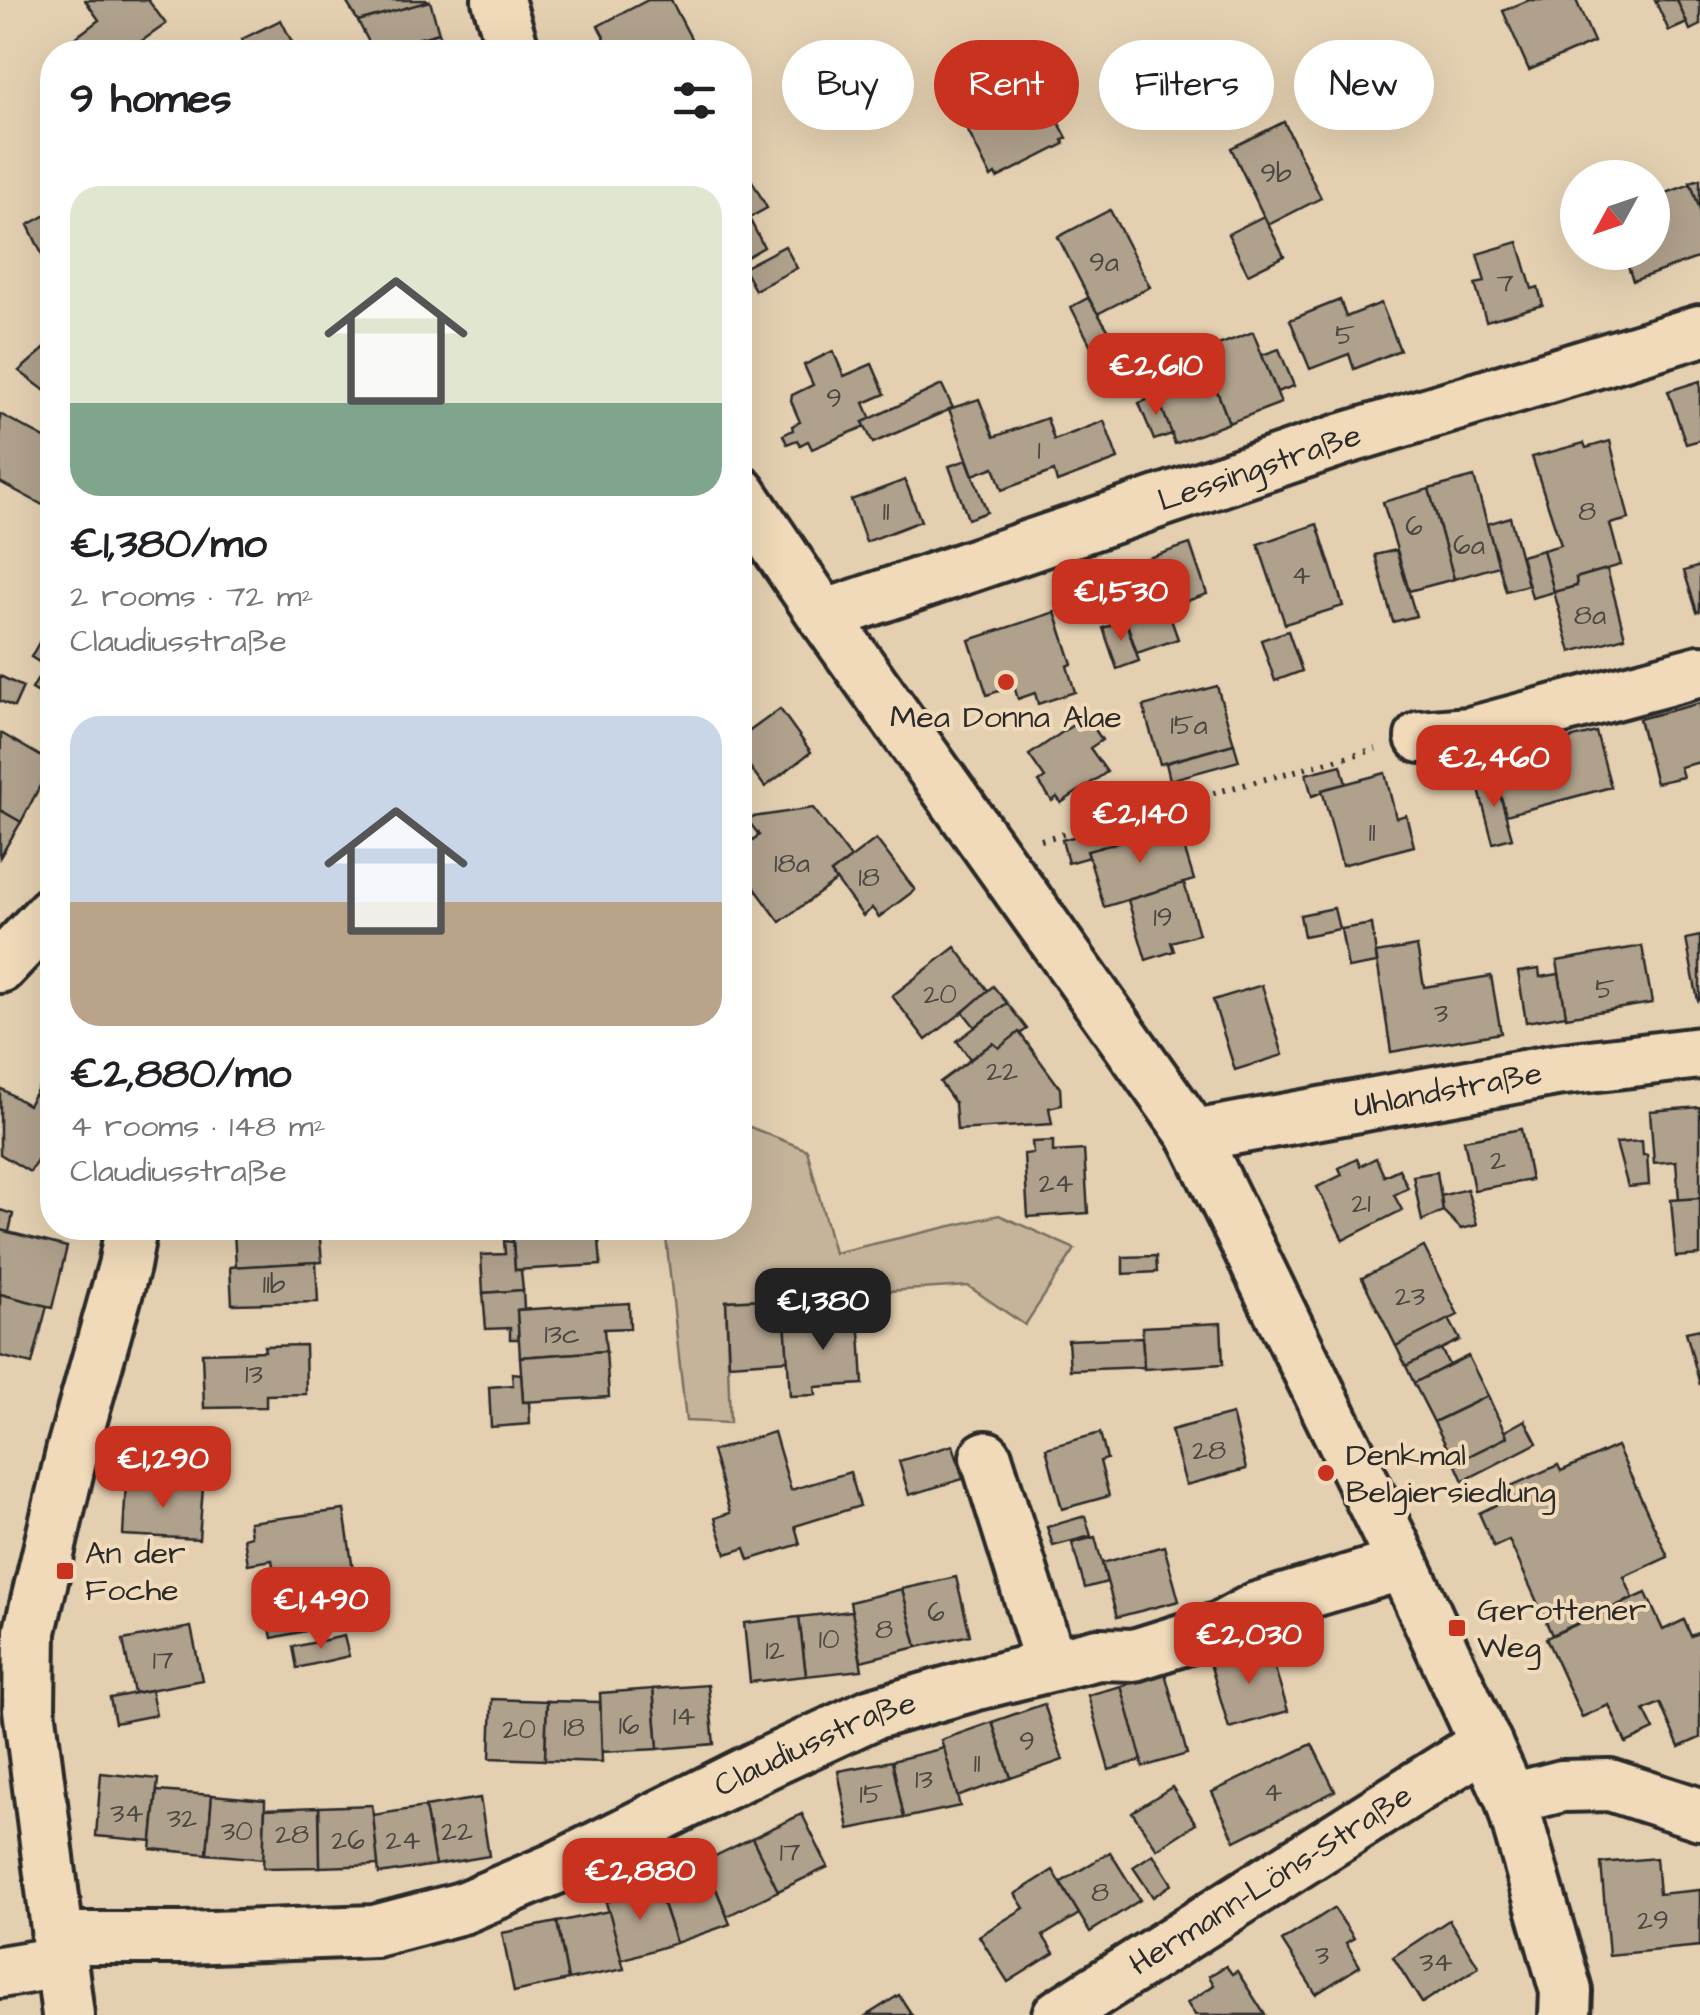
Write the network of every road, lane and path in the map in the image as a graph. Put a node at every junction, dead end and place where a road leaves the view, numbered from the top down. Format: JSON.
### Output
{"nodes":[{"id":1,"x":498,"y":0,"type":"edge"},
{"id":2,"x":510,"y":40,"type":"edge"},
{"id":3,"x":1700,"y":331,"type":"edge"},
{"id":4,"x":752,"y":510,"type":"edge"},
{"id":5,"x":824,"y":616,"type":"junction"},
{"id":6,"x":1700,"y":671,"type":"edge"},
{"id":7,"x":1421,"y":737,"type":"joint"},
{"id":8,"x":993,"y":851,"type":"junction"},
{"id":9,"x":40,"y":925,"type":"edge"},
{"id":10,"x":0,"y":967,"type":"edge"},
{"id":11,"x":1700,"y":1054,"type":"edge"},
{"id":12,"x":1194,"y":1136,"type":"junction"},
{"id":13,"x":128,"y":1240,"type":"edge"},
{"id":14,"x":986,"y":1457,"type":"dead end"},
{"id":15,"x":1404,"y":1564,"type":"junction"},
{"id":16,"x":1051,"y":1665,"type":"junction"},
{"id":17,"x":1486,"y":1743,"type":"junction"},
{"id":18,"x":1511,"y":1799,"type":"junction"},
{"id":19,"x":1700,"y":1814,"type":"edge"},
{"id":20,"x":59,"y":1950,"type":"junction"},
{"id":21,"x":0,"y":1972,"type":"edge"},
{"id":22,"x":68,"y":2015,"type":"edge"},
{"id":23,"x":1058,"y":2015,"type":"edge"},
{"id":24,"x":1566,"y":2015,"type":"edge"}],
"edges":[{"from":1,"to":2,"type":"street"},
{"from":3,"to":5,"type":"street","name":"Lessingstraße"},
{"from":4,"to":5,"type":"street"},
{"from":5,"to":8,"type":"street"},
{"from":6,"to":7,"type":"street"},
{"from":7,"to":8,"type":"path"},
{"from":8,"to":12,"type":"street"},
{"from":9,"to":10,"type":"street"},
{"from":11,"to":12,"type":"street","name":"Uhlandstraße"},
{"from":12,"to":15,"type":"street"},
{"from":13,"to":20,"type":"street"},
{"from":14,"to":16,"type":"street"},
{"from":15,"to":16,"type":"street","name":"Claudiusstraße"},
{"from":15,"to":17,"type":"street"},
{"from":16,"to":20,"type":"street","name":"Claudiusstraße"},
{"from":17,"to":18,"type":"street"},
{"from":17,"to":23,"type":"street","name":"Hermann-Löns-Straße"},
{"from":18,"to":19,"type":"street"},
{"from":18,"to":24,"type":"street"},
{"from":20,"to":21,"type":"street","name":"Claudiusstraße"},
{"from":20,"to":22,"type":"street"}]}
